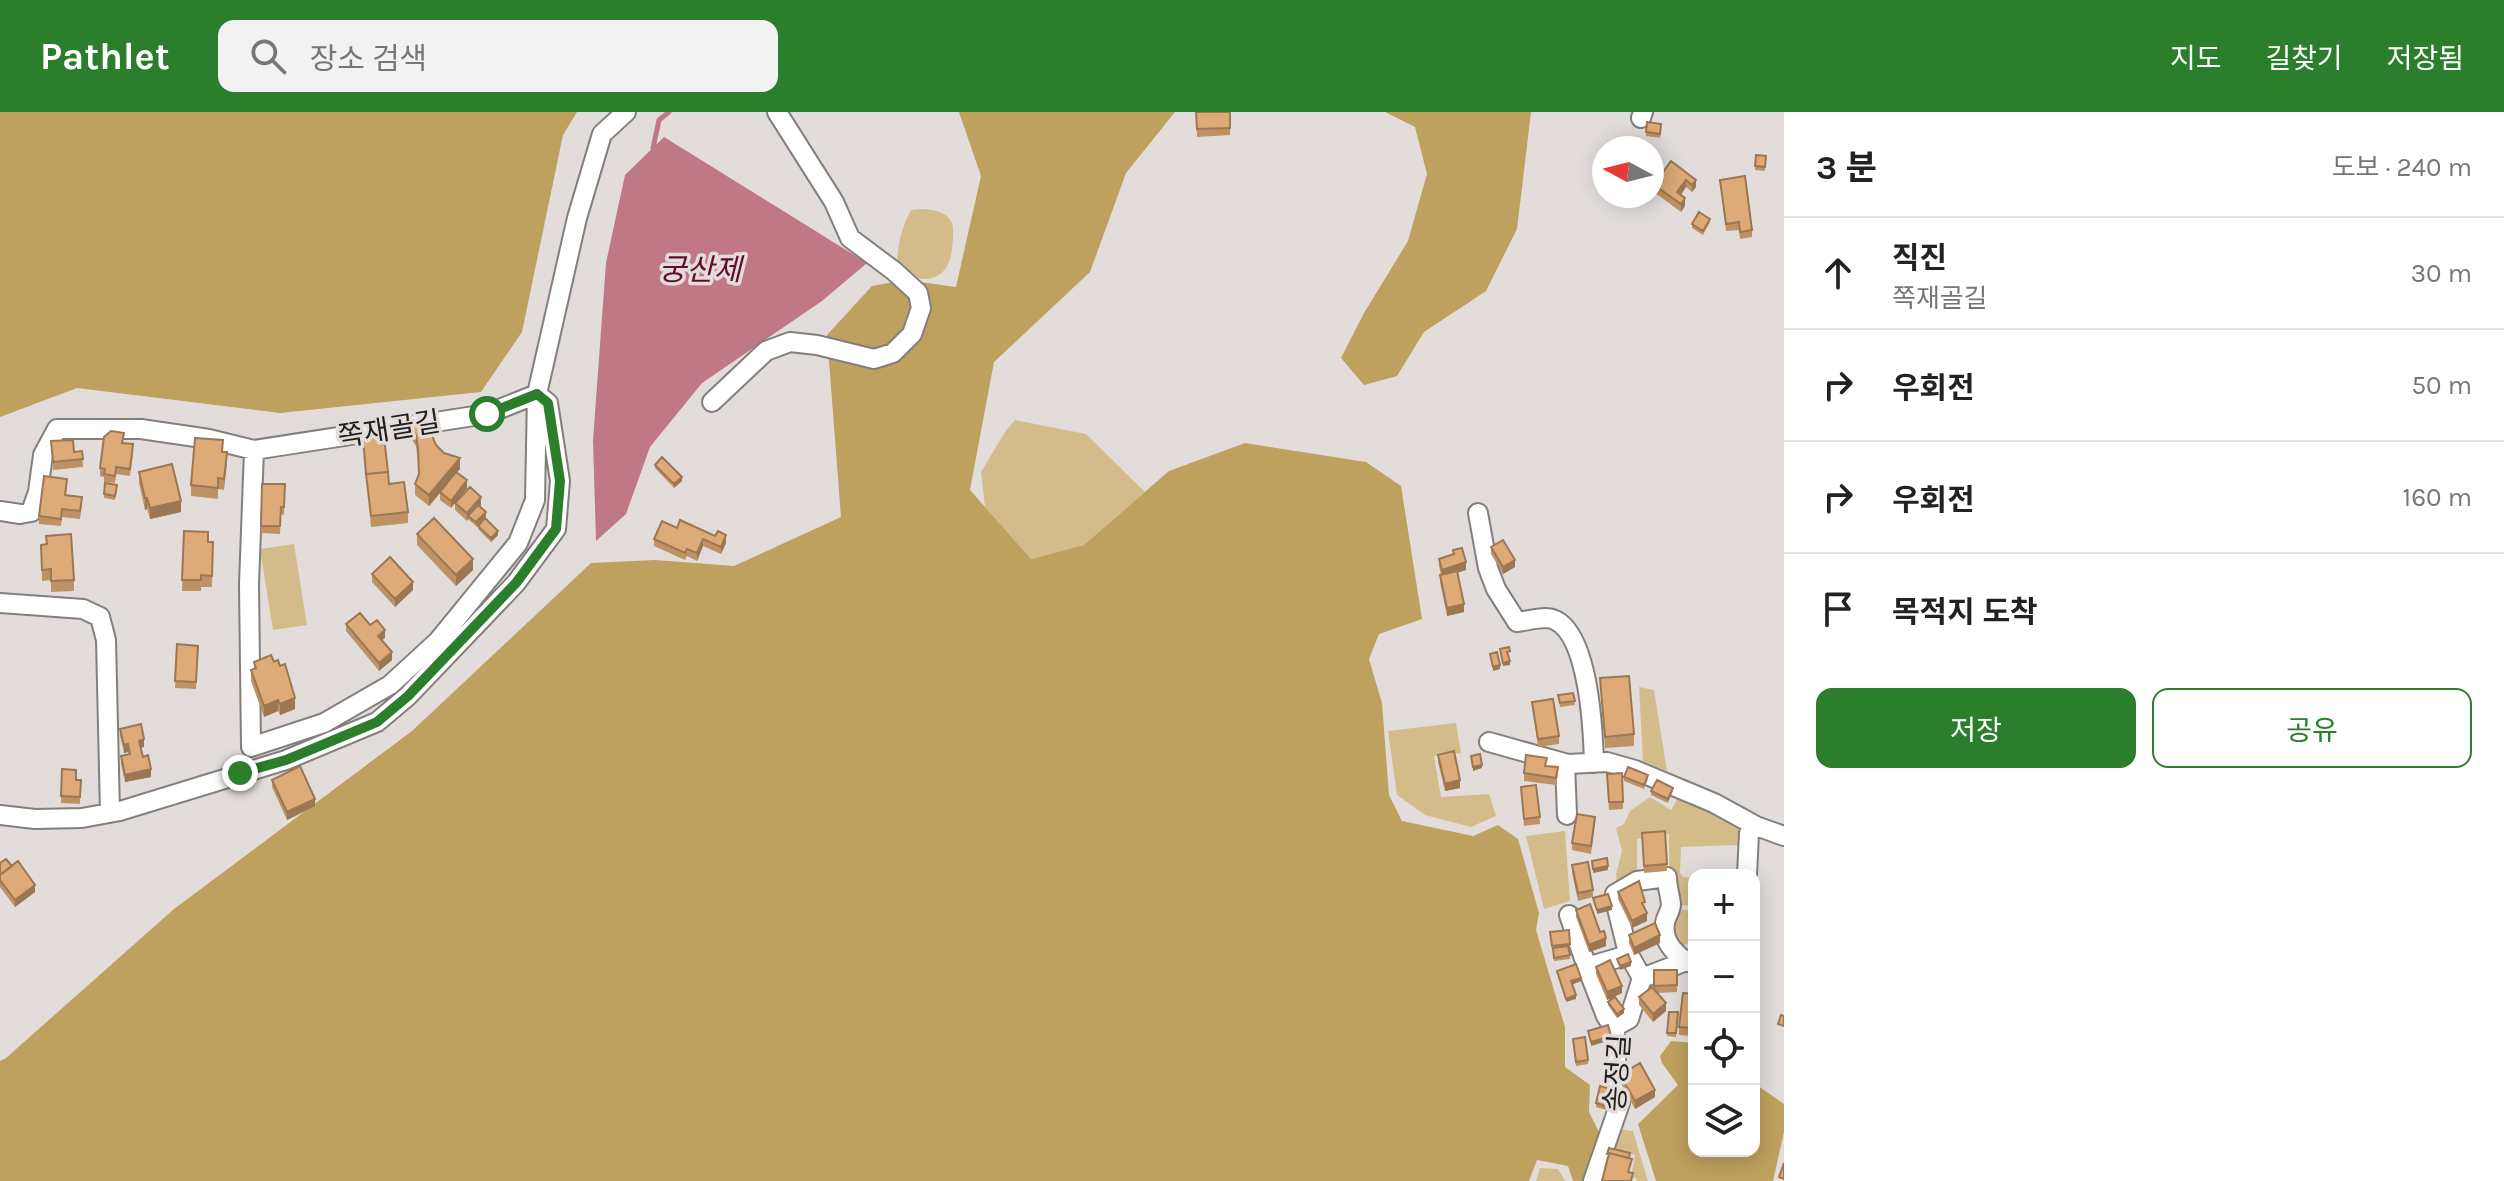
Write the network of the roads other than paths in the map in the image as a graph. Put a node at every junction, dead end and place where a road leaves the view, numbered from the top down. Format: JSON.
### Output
{"nodes":[{"id":1,"x":626,"y":112,"type":"edge"},
{"id":2,"x":777,"y":112,"type":"edge"},
{"id":3,"x":537,"y":394,"type":"junction"},
{"id":4,"x":712,"y":402,"type":"dead end"},
{"id":5,"x":254,"y":450,"type":"junction"},
{"id":6,"x":0,"y":511,"type":"edge"},
{"id":7,"x":1478,"y":513,"type":"dead end"},
{"id":8,"x":0,"y":603,"type":"edge"},
{"id":9,"x":1489,"y":742,"type":"dead end"},
{"id":10,"x":1565,"y":763,"type":"junction"},
{"id":11,"x":1594,"y":763,"type":"junction"},
{"id":12,"x":110,"y":813,"type":"junction"},
{"id":13,"x":0,"y":815,"type":"edge"},
{"id":14,"x":1567,"y":815,"type":"dead end"},
{"id":15,"x":1756,"y":826,"type":"junction"},
{"id":16,"x":1784,"y":836,"type":"edge"},
{"id":17,"x":1747,"y":869,"type":"edge"},
{"id":18,"x":1569,"y":915,"type":"dead end"},
{"id":19,"x":1628,"y":953,"type":"junction"},
{"id":20,"x":1688,"y":959,"type":"edge"},
{"id":21,"x":1688,"y":961,"type":"edge"},
{"id":22,"x":1587,"y":967,"type":"junction"},
{"id":23,"x":1642,"y":978,"type":"junction"},
{"id":24,"x":1615,"y":1030,"type":"junction"},
{"id":25,"x":1593,"y":1181,"type":"edge"}],
"edges":[{"from":1,"to":3,"type":"street"},
{"from":2,"to":4,"type":"street"},
{"from":3,"to":5,"type":"street","name":"쪽재골길"},
{"from":3,"to":5,"type":"street"},
{"from":3,"to":12,"type":"street"},
{"from":5,"to":6,"type":"street","name":"쪽재골길"},
{"from":7,"to":11,"type":"street"},
{"from":8,"to":12,"type":"street"},
{"from":9,"to":10,"type":"street"},
{"from":10,"to":11,"type":"street"},
{"from":10,"to":14,"type":"street"},
{"from":11,"to":15,"type":"street"},
{"from":12,"to":13,"type":"street"},
{"from":15,"to":16,"type":"street"},
{"from":15,"to":17,"type":"street"},
{"from":18,"to":22,"type":"street"},
{"from":19,"to":20,"type":"street"},
{"from":19,"to":22,"type":"street"},
{"from":19,"to":23,"type":"street"},
{"from":21,"to":23,"type":"street"},
{"from":22,"to":24,"type":"street"},
{"from":23,"to":24,"type":"street","name":"송정길"},
{"from":24,"to":25,"type":"street","name":"송정길"}]}
